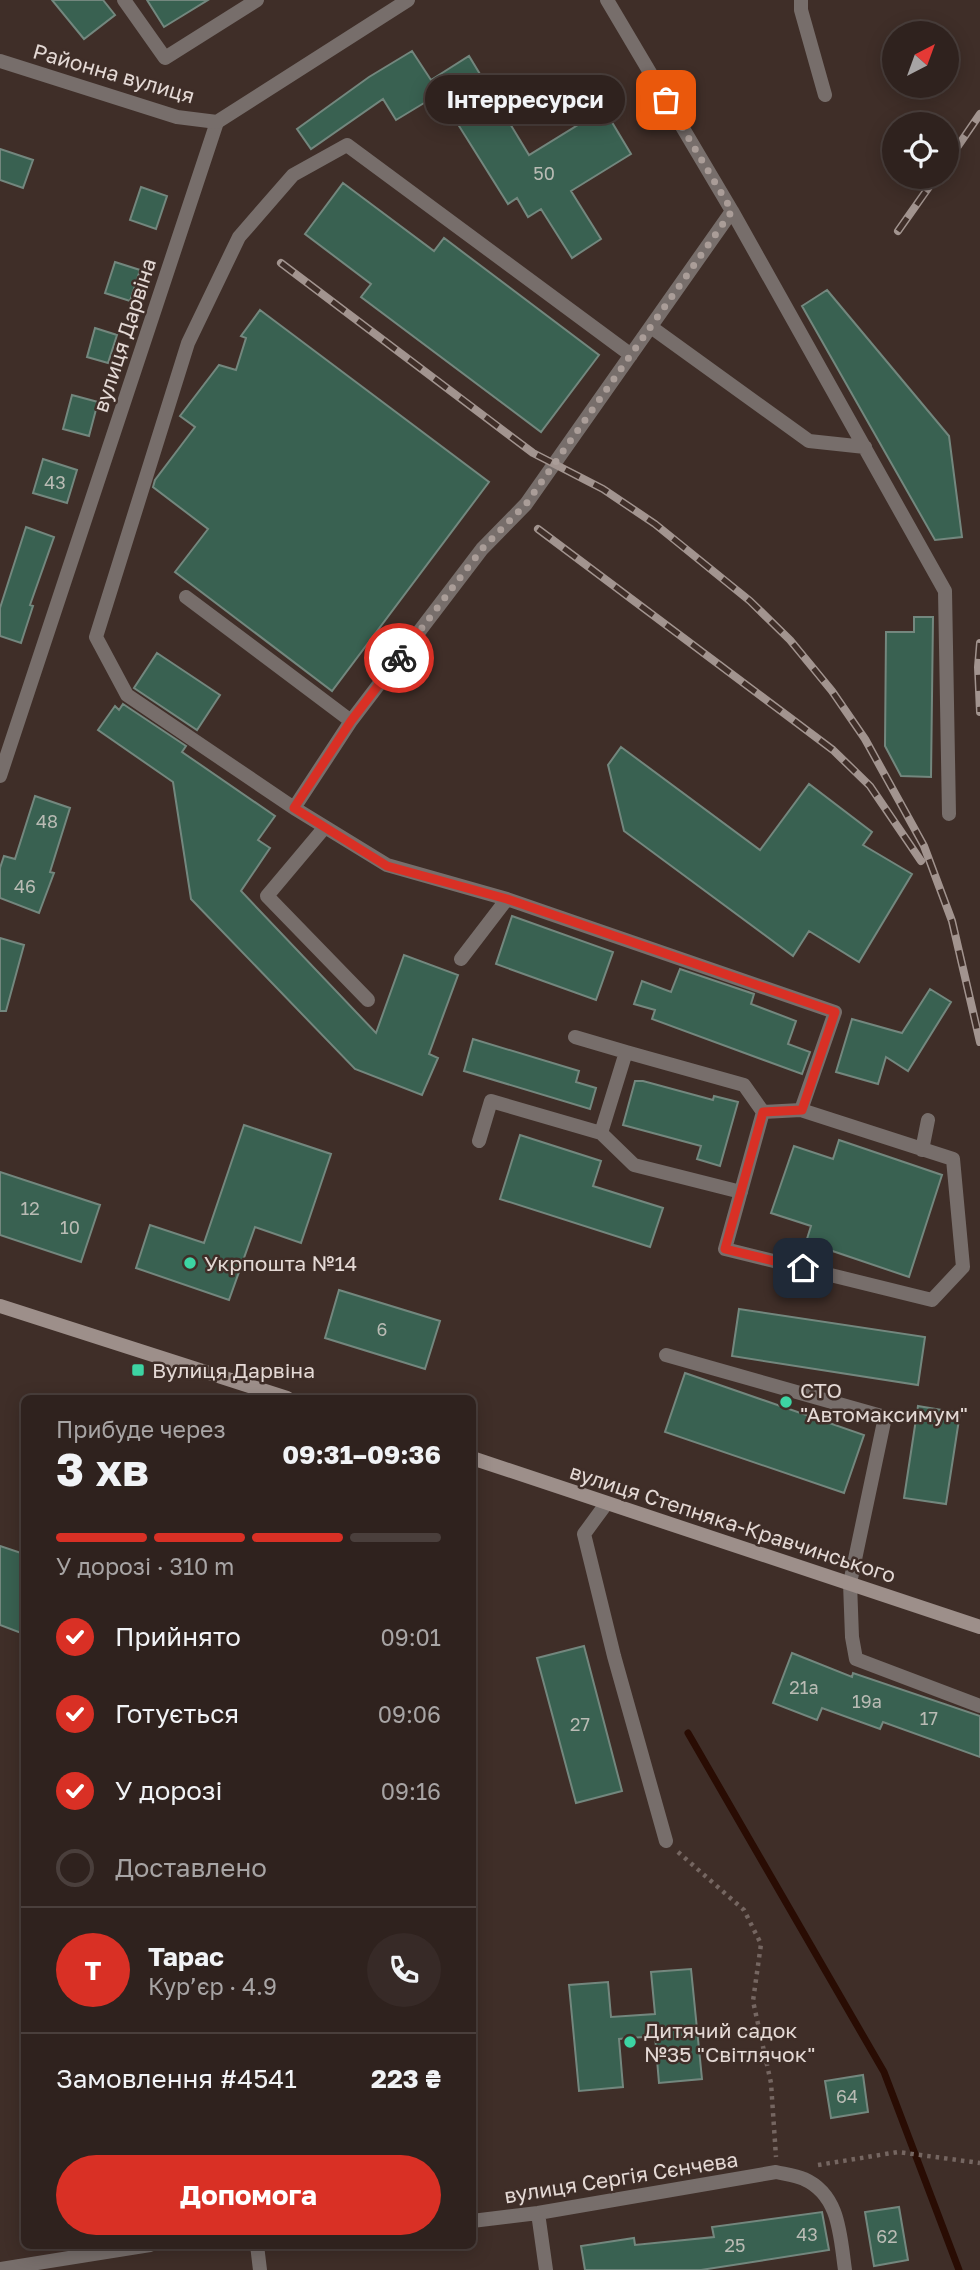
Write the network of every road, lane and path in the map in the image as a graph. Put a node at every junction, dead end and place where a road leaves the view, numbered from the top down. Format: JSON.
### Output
{"nodes":[{"id":1,"x":124,"y":0,"type":"edge"},
{"id":2,"x":257,"y":0,"type":"edge"},
{"id":3,"x":408,"y":0,"type":"edge"},
{"id":4,"x":607,"y":0,"type":"edge"},
{"id":5,"x":801,"y":0,"type":"edge"},
{"id":6,"x":0,"y":61,"type":"edge"},
{"id":7,"x":825,"y":95,"type":"dead end"},
{"id":8,"x":217,"y":122,"type":"junction"},
{"id":9,"x":732,"y":211,"type":"junction"},
{"id":10,"x":651,"y":327,"type":"junction"},
{"id":11,"x":631,"y":355,"type":"junction"},
{"id":12,"x":865,"y":447,"type":"junction"},
{"id":13,"x":187,"y":597,"type":"dead end"},
{"id":14,"x":351,"y":721,"type":"junction"},
{"id":15,"x":0,"y":776,"type":"edge"},
{"id":16,"x":294,"y":808,"type":"junction"},
{"id":17,"x":949,"y":814,"type":"dead end"},
{"id":18,"x":325,"y":827,"type":"junction"},
{"id":19,"x":507,"y":899,"type":"junction"},
{"id":20,"x":461,"y":959,"type":"dead end"},
{"id":21,"x":368,"y":1000,"type":"dead end"},
{"id":22,"x":575,"y":1037,"type":"dead end"},
{"id":23,"x":626,"y":1052,"type":"junction"},
{"id":24,"x":802,"y":1110,"type":"junction"},
{"id":25,"x":763,"y":1112,"type":"junction"},
{"id":26,"x":928,"y":1120,"type":"dead end"},
{"id":27,"x":601,"y":1133,"type":"junction"},
{"id":28,"x":479,"y":1142,"type":"dead end"},
{"id":29,"x":922,"y":1150,"type":"junction"},
{"id":30,"x":741,"y":1192,"type":"junction"},
{"id":31,"x":1,"y":1309,"type":"edge"},
{"id":32,"x":666,"y":1355,"type":"dead end"},
{"id":33,"x":245,"y":1392,"type":"edge"},
{"id":34,"x":266,"y":1395,"type":"edge"},
{"id":35,"x":476,"y":1459,"type":"edge"},
{"id":36,"x":606,"y":1504,"type":"junction"},
{"id":37,"x":850,"y":1583,"type":"junction"},
{"id":38,"x":980,"y":1627,"type":"edge"},
{"id":39,"x":980,"y":1706,"type":"edge"},
{"id":40,"x":666,"y":1841,"type":"joint"},
{"id":41,"x":980,"y":2163,"type":"edge"},
{"id":42,"x":817,"y":2165,"type":"dead end"},
{"id":43,"x":776,"y":2172,"type":"junction"},
{"id":44,"x":538,"y":2213,"type":"junction"},
{"id":45,"x":476,"y":2216,"type":"edge"},
{"id":46,"x":125,"y":2249,"type":"edge"},
{"id":47,"x":257,"y":2249,"type":"edge"},
{"id":48,"x":0,"y":2269,"type":"edge"},
{"id":49,"x":260,"y":2270,"type":"edge"},
{"id":50,"x":546,"y":2270,"type":"edge"},
{"id":51,"x":845,"y":2270,"type":"edge"}],
"edges":[{"from":1,"to":2,"type":"street"},
{"from":3,"to":8,"type":"street"},
{"from":4,"to":9,"type":"street"},
{"from":5,"to":7,"type":"street"},
{"from":6,"to":8,"type":"street","name":"Районна вулиця"},
{"from":8,"to":15,"type":"street","name":"вулиця Дарвіна"},
{"from":9,"to":10,"type":"street"},
{"from":9,"to":12,"type":"street"},
{"from":10,"to":11,"type":"street"},
{"from":10,"to":12,"type":"street"},
{"from":11,"to":14,"type":"street"},
{"from":11,"to":16,"type":"street"},
{"from":12,"to":17,"type":"street"},
{"from":13,"to":14,"type":"street"},
{"from":14,"to":16,"type":"street"},
{"from":16,"to":18,"type":"street"},
{"from":18,"to":19,"type":"street"},
{"from":18,"to":21,"type":"street"},
{"from":19,"to":20,"type":"street"},
{"from":19,"to":24,"type":"street"},
{"from":22,"to":23,"type":"street"},
{"from":23,"to":25,"type":"street"},
{"from":23,"to":27,"type":"street"},
{"from":24,"to":25,"type":"street"},
{"from":24,"to":29,"type":"street"},
{"from":25,"to":30,"type":"street"},
{"from":26,"to":29,"type":"street"},
{"from":27,"to":28,"type":"street"},
{"from":27,"to":30,"type":"street"},
{"from":29,"to":30,"type":"street"},
{"from":31,"to":33,"type":"main road"},
{"from":32,"to":37,"type":"street"},
{"from":33,"to":34,"type":"main road"},
{"from":35,"to":36,"type":"main road","name":"вулиця Степняка-Кравчинського"},
{"from":36,"to":37,"type":"main road","name":"вулиця Степняка-Кравчинського"},
{"from":36,"to":40,"type":"street"},
{"from":37,"to":38,"type":"main road","name":"вулиця Степняка-Кравчинського"},
{"from":37,"to":39,"type":"street"},
{"from":40,"to":43,"type":"path"},
{"from":41,"to":42,"type":"path"},
{"from":43,"to":44,"type":"street","name":"вулиця Сергія Сєнчева"},
{"from":43,"to":51,"type":"street"},
{"from":44,"to":45,"type":"street","name":"вулиця Сергія Сєнчева"},
{"from":44,"to":50,"type":"street"},
{"from":46,"to":48,"type":"street"},
{"from":47,"to":49,"type":"street"}]}
